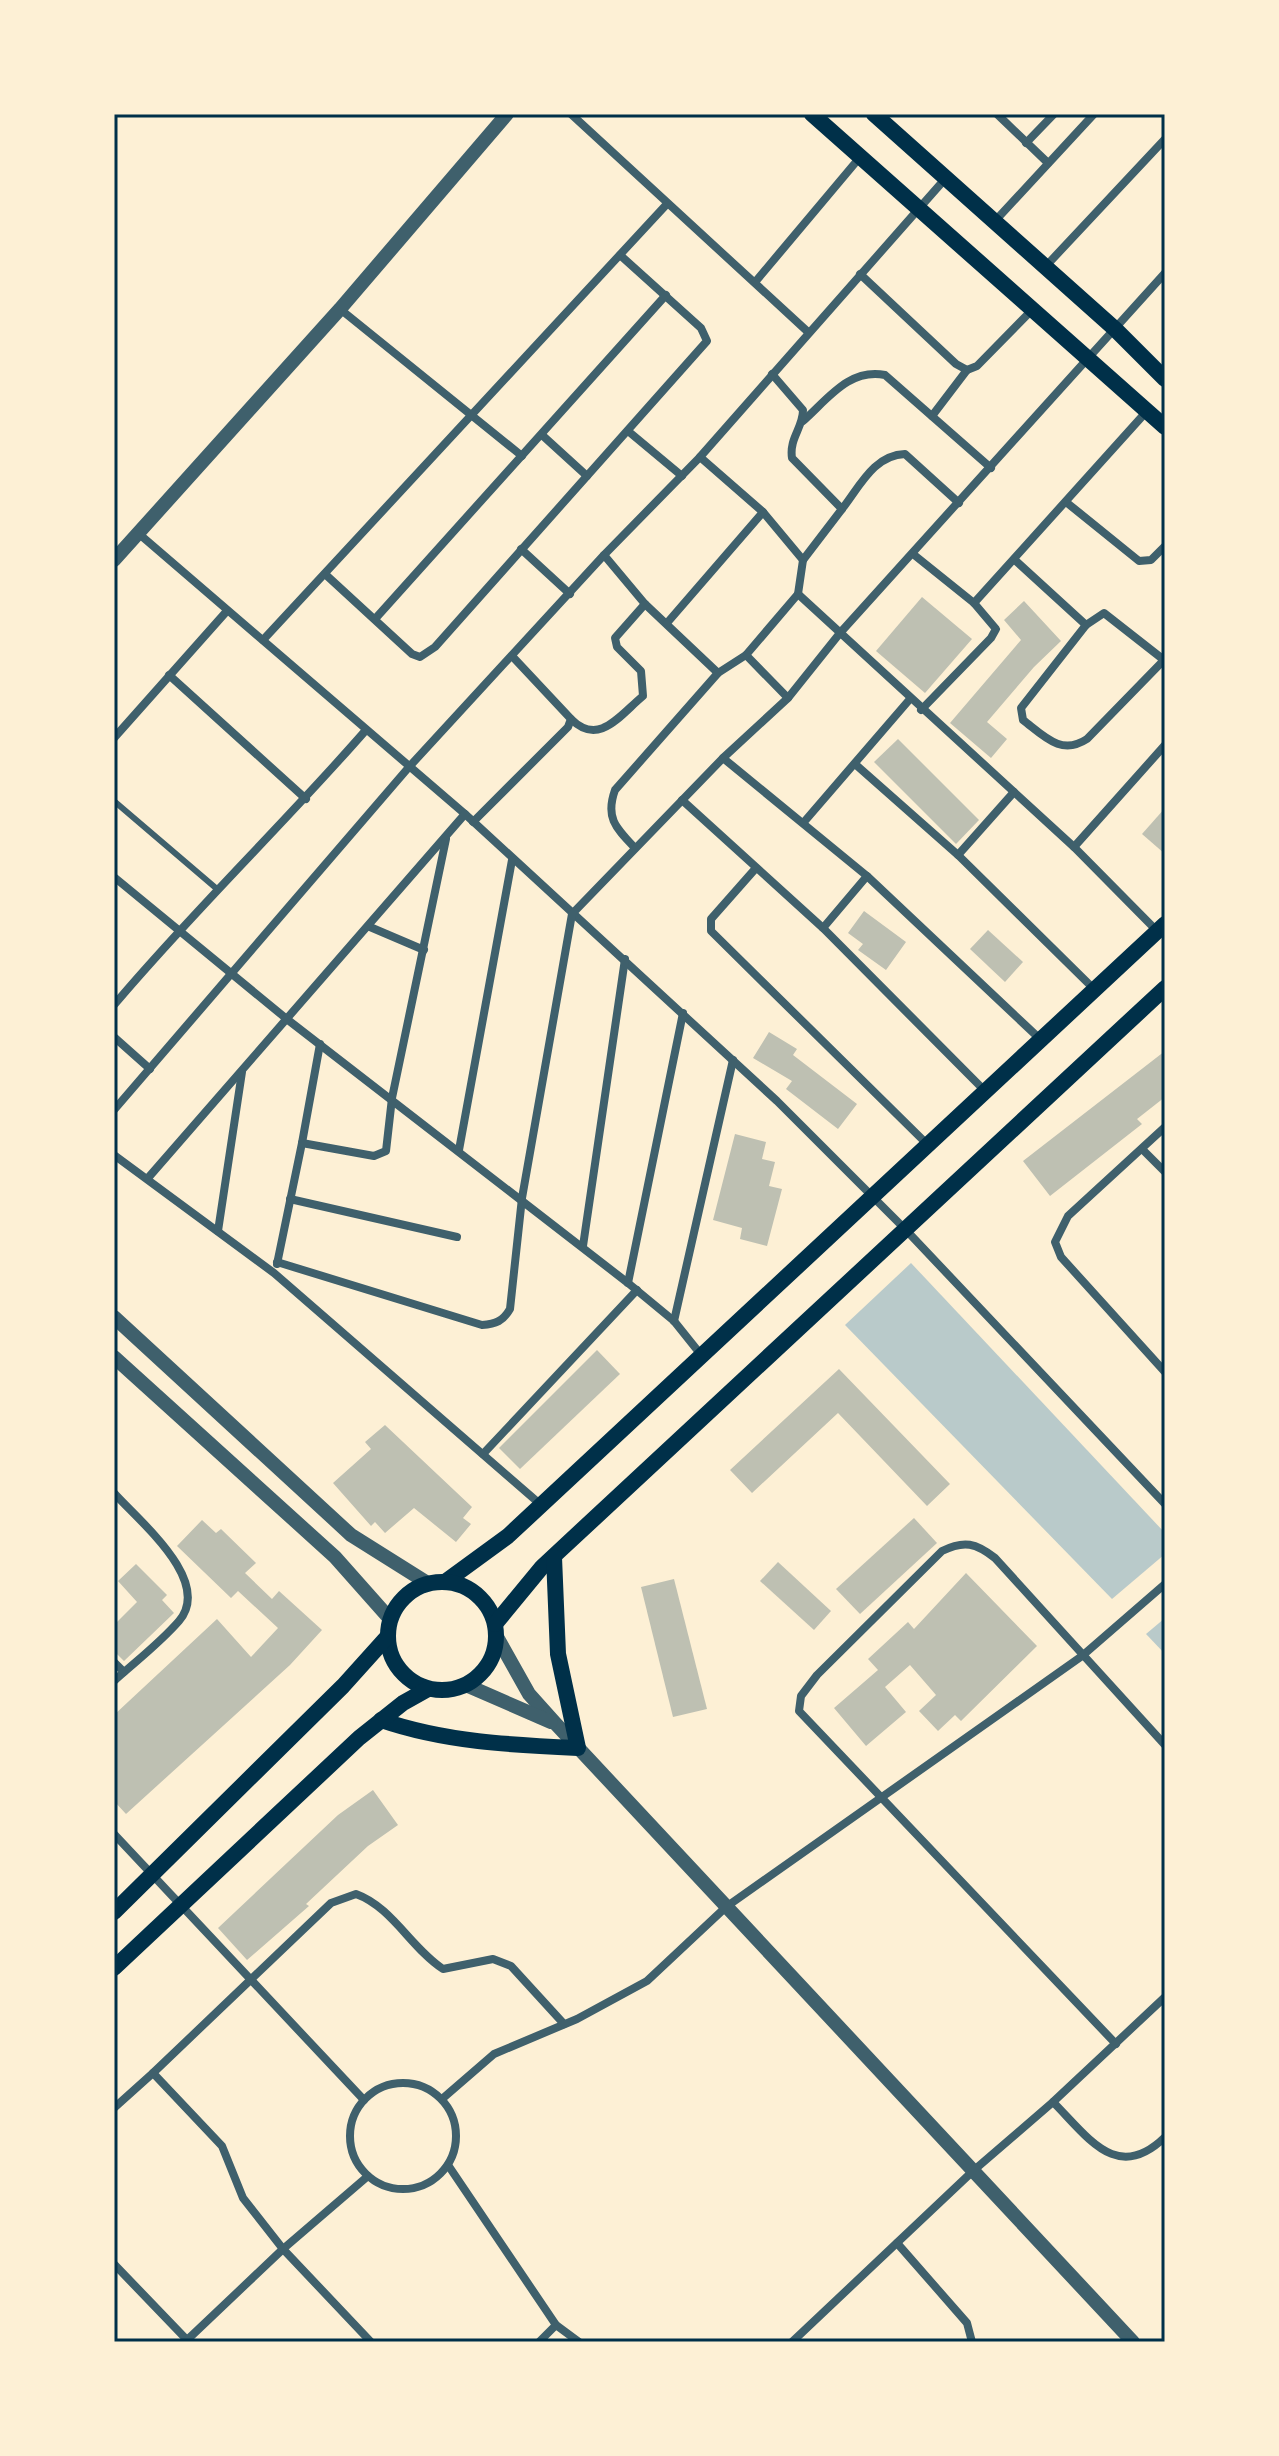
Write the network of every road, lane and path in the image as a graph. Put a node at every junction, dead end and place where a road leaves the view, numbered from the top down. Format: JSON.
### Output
{"nodes":[{"id":1,"x":507,"y":114,"type":"edge"},
{"id":2,"x":571,"y":114,"type":"edge"},
{"id":3,"x":812,"y":114,"type":"edge"},
{"id":4,"x":874,"y":114,"type":"edge"},
{"id":5,"x":997,"y":114,"type":"edge"},
{"id":6,"x":1054,"y":114,"type":"edge"},
{"id":7,"x":1094,"y":114,"type":"edge"},
{"id":8,"x":1165,"y":139,"type":"edge"},
{"id":9,"x":1026,"y":143,"type":"junction"},
{"id":10,"x":861,"y":156,"type":"junction"},
{"id":11,"x":1048,"y":163,"type":"junction"},
{"id":12,"x":945,"y":179,"type":"junction"},
{"id":13,"x":666,"y":205,"type":"junction"},
{"id":14,"x":917,"y":210,"type":"junction"},
{"id":15,"x":995,"y":221,"type":"junction"},
{"id":16,"x":620,"y":255,"type":"junction"},
{"id":17,"x":1046,"y":266,"type":"junction"},
{"id":18,"x":1165,"y":273,"type":"edge"},
{"id":19,"x":860,"y":274,"type":"junction"},
{"id":20,"x":756,"y":281,"type":"junction"},
{"id":21,"x":666,"y":295,"type":"junction"},
{"id":22,"x":340,"y":309,"type":"junction"},
{"id":23,"x":1032,"y":310,"type":"junction"},
{"id":24,"x":1115,"y":329,"type":"junction"},
{"id":25,"x":808,"y":332,"type":"junction"},
{"id":26,"x":1090,"y":360,"type":"junction"},
{"id":27,"x":967,"y":370,"type":"junction"},
{"id":28,"x":772,"y":374,"type":"junction"},
{"id":29,"x":1165,"y":379,"type":"edge"},
{"id":30,"x":1147,"y":411,"type":"junction"},
{"id":31,"x":470,"y":413,"type":"junction"},
{"id":32,"x":932,"y":416,"type":"junction"},
{"id":33,"x":803,"y":421,"type":"junction"},
{"id":34,"x":1165,"y":427,"type":"edge"},
{"id":35,"x":628,"y":431,"type":"junction"},
{"id":36,"x":542,"y":435,"type":"junction"},
{"id":37,"x":522,"y":456,"type":"junction"},
{"id":38,"x":700,"y":457,"type":"junction"},
{"id":39,"x":991,"y":468,"type":"junction"},
{"id":40,"x":587,"y":476,"type":"junction"},
{"id":41,"x":682,"y":476,"type":"junction"},
{"id":42,"x":1066,"y":502,"type":"junction"},
{"id":43,"x":959,"y":503,"type":"junction"},
{"id":44,"x":842,"y":509,"type":"junction"},
{"id":45,"x":763,"y":512,"type":"junction"},
{"id":46,"x":138,"y":533,"type":"junction"},
{"id":47,"x":1165,"y":546,"type":"edge"},
{"id":48,"x":521,"y":549,"type":"junction"},
{"id":49,"x":913,"y":554,"type":"junction"},
{"id":50,"x":604,"y":555,"type":"junction"},
{"id":51,"x":114,"y":560,"type":"edge"},
{"id":52,"x":803,"y":560,"type":"junction"},
{"id":53,"x":1016,"y":561,"type":"junction"},
{"id":54,"x":325,"y":574,"type":"junction"},
{"id":55,"x":570,"y":594,"type":"junction"},
{"id":56,"x":798,"y":594,"type":"junction"},
{"id":57,"x":974,"y":603,"type":"junction"},
{"id":58,"x":645,"y":604,"type":"junction"},
{"id":59,"x":226,"y":612,"type":"junction"},
{"id":60,"x":375,"y":619,"type":"junction"},
{"id":61,"x":667,"y":623,"type":"junction"},
{"id":62,"x":1086,"y":625,"type":"junction"},
{"id":63,"x":840,"y":633,"type":"junction"},
{"id":64,"x":263,"y":640,"type":"junction"},
{"id":65,"x":746,"y":655,"type":"junction"},
{"id":66,"x":512,"y":656,"type":"junction"},
{"id":67,"x":1165,"y":660,"type":"edge"},
{"id":68,"x":718,"y":673,"type":"junction"},
{"id":69,"x":169,"y":675,"type":"junction"},
{"id":70,"x":788,"y":698,"type":"junction"},
{"id":71,"x":910,"y":699,"type":"junction"},
{"id":72,"x":921,"y":710,"type":"junction"},
{"id":73,"x":571,"y":719,"type":"junction"},
{"id":74,"x":366,"y":730,"type":"junction"},
{"id":75,"x":114,"y":738,"type":"edge"},
{"id":76,"x":1165,"y":745,"type":"edge"},
{"id":77,"x":723,"y":758,"type":"junction"},
{"id":78,"x":855,"y":764,"type":"junction"},
{"id":79,"x":409,"y":767,"type":"junction"},
{"id":80,"x":1014,"y":792,"type":"junction"},
{"id":81,"x":306,"y":799,"type":"junction"},
{"id":82,"x":682,"y":800,"type":"junction"},
{"id":83,"x":114,"y":801,"type":"edge"},
{"id":84,"x":465,"y":814,"type":"junction"},
{"id":85,"x":473,"y":822,"type":"junction"},
{"id":86,"x":804,"y":822,"type":"junction"},
{"id":87,"x":446,"y":839,"type":"junction"},
{"id":88,"x":1074,"y":847,"type":"junction"},
{"id":89,"x":635,"y":848,"type":"junction"},
{"id":90,"x":958,"y":855,"type":"junction"},
{"id":91,"x":512,"y":860,"type":"junction"},
{"id":92,"x":756,"y":868,"type":"junction"},
{"id":93,"x":867,"y":876,"type":"junction"},
{"id":94,"x":114,"y":877,"type":"edge"},
{"id":95,"x":217,"y":889,"type":"junction"},
{"id":96,"x":572,"y":914,"type":"junction"},
{"id":97,"x":370,"y":927,"type":"junction"},
{"id":98,"x":823,"y":928,"type":"junction"},
{"id":99,"x":1161,"y":928,"type":"edge"},
{"id":100,"x":178,"y":929,"type":"junction"},
{"id":101,"x":424,"y":950,"type":"junction"},
{"id":102,"x":625,"y":959,"type":"junction"},
{"id":103,"x":234,"y":974,"type":"junction"},
{"id":104,"x":1165,"y":988,"type":"edge"},
{"id":105,"x":1094,"y":989,"type":"junction"},
{"id":106,"x":114,"y":1005,"type":"edge"},
{"id":107,"x":683,"y":1013,"type":"junction"},
{"id":108,"x":288,"y":1020,"type":"junction"},
{"id":109,"x":114,"y":1037,"type":"edge"},
{"id":110,"x":1040,"y":1039,"type":"junction"},
{"id":111,"x":320,"y":1044,"type":"junction"},
{"id":112,"x":733,"y":1060,"type":"junction"},
{"id":113,"x":150,"y":1069,"type":"junction"},
{"id":114,"x":242,"y":1071,"type":"junction"},
{"id":115,"x":985,"y":1091,"type":"junction"},
{"id":116,"x":392,"y":1098,"type":"junction"},
{"id":117,"x":114,"y":1110,"type":"edge"},
{"id":118,"x":1165,"y":1127,"type":"edge"},
{"id":119,"x":302,"y":1143,"type":"junction"},
{"id":120,"x":927,"y":1144,"type":"junction"},
{"id":121,"x":1142,"y":1149,"type":"junction"},
{"id":122,"x":459,"y":1150,"type":"junction"},
{"id":123,"x":114,"y":1155,"type":"edge"},
{"id":124,"x":1165,"y":1172,"type":"edge"},
{"id":125,"x":148,"y":1178,"type":"junction"},
{"id":126,"x":871,"y":1196,"type":"junction"},
{"id":127,"x":522,"y":1198,"type":"junction"},
{"id":128,"x":290,"y":1199,"type":"junction"},
{"id":129,"x":905,"y":1229,"type":"junction"},
{"id":130,"x":218,"y":1231,"type":"junction"},
{"id":131,"x":457,"y":1237,"type":"dead end"},
{"id":132,"x":583,"y":1246,"type":"junction"},
{"id":133,"x":277,"y":1262,"type":"junction"},
{"id":134,"x":274,"y":1273,"type":"junction"},
{"id":135,"x":628,"y":1283,"type":"junction"},
{"id":136,"x":637,"y":1290,"type":"junction"},
{"id":137,"x":114,"y":1317,"type":"edge"},
{"id":138,"x":674,"y":1321,"type":"junction"},
{"id":139,"x":702,"y":1356,"type":"junction"},
{"id":140,"x":114,"y":1357,"type":"edge"},
{"id":141,"x":1165,"y":1372,"type":"edge"},
{"id":142,"x":483,"y":1454,"type":"junction"},
{"id":143,"x":114,"y":1493,"type":"edge"},
{"id":144,"x":540,"y":1504,"type":"junction"},
{"id":145,"x":1165,"y":1504,"type":"edge"},
{"id":146,"x":554,"y":1557,"type":"junction"},
{"id":147,"x":437,"y":1583,"type":"junction"},
{"id":148,"x":1165,"y":1584,"type":"edge"},
{"id":149,"x":389,"y":1627,"type":"junction"},
{"id":150,"x":496,"y":1631,"type":"junction"},
{"id":151,"x":1082,"y":1656,"type":"junction"},
{"id":152,"x":114,"y":1662,"type":"edge"},
{"id":153,"x":124,"y":1672,"type":"junction"},
{"id":154,"x":114,"y":1681,"type":"edge"},
{"id":155,"x":466,"y":1685,"type":"junction"},
{"id":156,"x":428,"y":1689,"type":"junction"},
{"id":157,"x":381,"y":1720,"type":"junction"},
{"id":158,"x":555,"y":1723,"type":"junction"},
{"id":159,"x":1165,"y":1745,"type":"edge"},
{"id":160,"x":578,"y":1748,"type":"junction"},
{"id":161,"x":882,"y":1800,"type":"junction"},
{"id":162,"x":114,"y":1834,"type":"edge"},
{"id":163,"x":152,"y":1875,"type":"junction"},
{"id":164,"x":180,"y":1906,"type":"junction"},
{"id":165,"x":726,"y":1907,"type":"junction"},
{"id":166,"x":114,"y":1912,"type":"edge"},
{"id":167,"x":114,"y":1968,"type":"edge"},
{"id":168,"x":249,"y":1980,"type":"junction"},
{"id":169,"x":1165,"y":1997,"type":"edge"},
{"id":170,"x":564,"y":2024,"type":"junction"},
{"id":171,"x":1116,"y":2044,"type":"junction"},
{"id":172,"x":153,"y":2073,"type":"junction"},
{"id":173,"x":442,"y":2099,"type":"junction"},
{"id":174,"x":364,"y":2100,"type":"junction"},
{"id":175,"x":1053,"y":2102,"type":"junction"},
{"id":176,"x":114,"y":2108,"type":"edge"},
{"id":177,"x":1165,"y":2137,"type":"edge"},
{"id":178,"x":448,"y":2165,"type":"junction"},
{"id":179,"x":973,"y":2171,"type":"junction"},
{"id":180,"x":368,"y":2176,"type":"junction"},
{"id":181,"x":897,"y":2243,"type":"junction"},
{"id":182,"x":283,"y":2249,"type":"junction"},
{"id":183,"x":114,"y":2264,"type":"edge"},
{"id":184,"x":556,"y":2325,"type":"junction"},
{"id":185,"x":187,"y":2341,"type":"edge"},
{"id":186,"x":371,"y":2342,"type":"edge"},
{"id":187,"x":539,"y":2342,"type":"edge"},
{"id":188,"x":579,"y":2342,"type":"edge"},
{"id":189,"x":792,"y":2342,"type":"edge"},
{"id":190,"x":972,"y":2342,"type":"edge"},
{"id":191,"x":1133,"y":2342,"type":"edge"}],
"edges":[{"from":1,"to":22,"type":"street"},
{"from":2,"to":13,"type":"street"},
{"from":3,"to":10,"type":"main road"},
{"from":4,"to":12,"type":"main road"},
{"from":5,"to":9,"type":"street"},
{"from":6,"to":9,"type":"street"},
{"from":7,"to":11,"type":"street"},
{"from":8,"to":17,"type":"street"},
{"from":9,"to":11,"type":"street"},
{"from":10,"to":14,"type":"main road"},
{"from":10,"to":20,"type":"street"},
{"from":11,"to":15,"type":"street"},
{"from":12,"to":14,"type":"street"},
{"from":12,"to":15,"type":"main road"},
{"from":13,"to":16,"type":"street"},
{"from":13,"to":20,"type":"street"},
{"from":14,"to":19,"type":"street"},
{"from":14,"to":23,"type":"main road"},
{"from":15,"to":17,"type":"main road"},
{"from":16,"to":21,"type":"street"},
{"from":16,"to":31,"type":"street"},
{"from":17,"to":24,"type":"main road"},
{"from":18,"to":24,"type":"street"},
{"from":19,"to":25,"type":"street"},
{"from":19,"to":27,"type":"street"},
{"from":20,"to":25,"type":"street"},
{"from":21,"to":35,"type":"street"},
{"from":21,"to":36,"type":"street"},
{"from":22,"to":31,"type":"street"},
{"from":22,"to":46,"type":"street"},
{"from":23,"to":26,"type":"main road"},
{"from":23,"to":27,"type":"street"},
{"from":24,"to":26,"type":"street"},
{"from":24,"to":29,"type":"main road"},
{"from":25,"to":28,"type":"street"},
{"from":26,"to":30,"type":"main road"},
{"from":26,"to":39,"type":"street"},
{"from":27,"to":32,"type":"street"},
{"from":28,"to":33,"type":"street"},
{"from":28,"to":38,"type":"street"},
{"from":30,"to":34,"type":"main road"},
{"from":30,"to":42,"type":"street"},
{"from":31,"to":37,"type":"street"},
{"from":31,"to":54,"type":"street"},
{"from":32,"to":33,"type":"street"},
{"from":32,"to":39,"type":"street"},
{"from":33,"to":44,"type":"street"},
{"from":35,"to":40,"type":"street"},
{"from":35,"to":41,"type":"street"},
{"from":36,"to":37,"type":"street"},
{"from":36,"to":40,"type":"street"},
{"from":37,"to":60,"type":"street"},
{"from":38,"to":41,"type":"street"},
{"from":38,"to":45,"type":"street"},
{"from":39,"to":43,"type":"street"},
{"from":40,"to":48,"type":"street"},
{"from":41,"to":50,"type":"street"},
{"from":42,"to":47,"type":"street"},
{"from":42,"to":53,"type":"street"},
{"from":43,"to":44,"type":"street"},
{"from":43,"to":49,"type":"street"},
{"from":44,"to":52,"type":"street"},
{"from":45,"to":52,"type":"street"},
{"from":45,"to":61,"type":"street"},
{"from":46,"to":51,"type":"street"},
{"from":46,"to":59,"type":"street"},
{"from":48,"to":55,"type":"street"},
{"from":48,"to":60,"type":"street"},
{"from":49,"to":57,"type":"street"},
{"from":49,"to":63,"type":"street"},
{"from":50,"to":55,"type":"street"},
{"from":50,"to":58,"type":"street"},
{"from":52,"to":56,"type":"street"},
{"from":53,"to":57,"type":"street"},
{"from":53,"to":62,"type":"street"},
{"from":54,"to":60,"type":"street"},
{"from":54,"to":64,"type":"street"},
{"from":55,"to":66,"type":"street"},
{"from":56,"to":63,"type":"street"},
{"from":56,"to":65,"type":"street"},
{"from":57,"to":72,"type":"street"},
{"from":58,"to":61,"type":"street"},
{"from":58,"to":73,"type":"street"},
{"from":59,"to":64,"type":"street"},
{"from":59,"to":69,"type":"street"},
{"from":61,"to":68,"type":"street"},
{"from":62,"to":67,"type":"street"},
{"from":62,"to":67,"type":"street"},
{"from":63,"to":70,"type":"street"},
{"from":63,"to":71,"type":"street"},
{"from":64,"to":74,"type":"street"},
{"from":65,"to":68,"type":"street"},
{"from":65,"to":70,"type":"street"},
{"from":66,"to":73,"type":"street"},
{"from":66,"to":79,"type":"street"},
{"from":68,"to":89,"type":"street"},
{"from":69,"to":75,"type":"street"},
{"from":69,"to":81,"type":"street"},
{"from":70,"to":77,"type":"street"},
{"from":71,"to":72,"type":"street"},
{"from":71,"to":78,"type":"street"},
{"from":72,"to":80,"type":"street"},
{"from":73,"to":85,"type":"street"},
{"from":74,"to":79,"type":"street"},
{"from":74,"to":81,"type":"street"},
{"from":76,"to":88,"type":"street"},
{"from":77,"to":82,"type":"street"},
{"from":77,"to":86,"type":"street"},
{"from":78,"to":86,"type":"street"},
{"from":78,"to":90,"type":"street"},
{"from":79,"to":84,"type":"street"},
{"from":79,"to":103,"type":"street"},
{"from":80,"to":88,"type":"street"},
{"from":80,"to":90,"type":"street"},
{"from":81,"to":95,"type":"street"},
{"from":82,"to":89,"type":"street"},
{"from":82,"to":92,"type":"street"},
{"from":83,"to":95,"type":"lane"},
{"from":84,"to":85,"type":"street"},
{"from":84,"to":87,"type":"street"},
{"from":85,"to":91,"type":"street"},
{"from":86,"to":93,"type":"street"},
{"from":87,"to":97,"type":"street"},
{"from":87,"to":101,"type":"street"},
{"from":88,"to":99,"type":"street"},
{"from":89,"to":96,"type":"street"},
{"from":90,"to":105,"type":"street"},
{"from":91,"to":96,"type":"street"},
{"from":91,"to":122,"type":"street"},
{"from":92,"to":98,"type":"street"},
{"from":92,"to":120,"type":"street"},
{"from":93,"to":98,"type":"street"},
{"from":93,"to":110,"type":"street"},
{"from":94,"to":100,"type":"street"},
{"from":95,"to":100,"type":"street"},
{"from":96,"to":102,"type":"street"},
{"from":96,"to":127,"type":"street"},
{"from":97,"to":101,"type":"street"},
{"from":97,"to":108,"type":"street"},
{"from":98,"to":115,"type":"street"},
{"from":99,"to":105,"type":"main road"},
{"from":100,"to":103,"type":"street"},
{"from":100,"to":106,"type":"street"},
{"from":101,"to":116,"type":"street"},
{"from":102,"to":107,"type":"street"},
{"from":102,"to":132,"type":"street"},
{"from":103,"to":108,"type":"street"},
{"from":103,"to":113,"type":"street"},
{"from":104,"to":129,"type":"main road"},
{"from":105,"to":110,"type":"main road"},
{"from":107,"to":112,"type":"street"},
{"from":107,"to":135,"type":"street"},
{"from":108,"to":111,"type":"street"},
{"from":108,"to":114,"type":"street"},
{"from":109,"to":113,"type":"street"},
{"from":110,"to":115,"type":"main road"},
{"from":111,"to":116,"type":"street"},
{"from":111,"to":119,"type":"street"},
{"from":112,"to":126,"type":"street"},
{"from":112,"to":138,"type":"street"},
{"from":113,"to":117,"type":"street"},
{"from":114,"to":125,"type":"street"},
{"from":114,"to":130,"type":"street"},
{"from":115,"to":120,"type":"main road"},
{"from":116,"to":119,"type":"street"},
{"from":116,"to":122,"type":"street"},
{"from":118,"to":121,"type":"street"},
{"from":119,"to":128,"type":"street"},
{"from":120,"to":126,"type":"main road"},
{"from":121,"to":124,"type":"street"},
{"from":121,"to":141,"type":"street"},
{"from":122,"to":127,"type":"street"},
{"from":123,"to":125,"type":"street"},
{"from":125,"to":130,"type":"street"},
{"from":126,"to":129,"type":"street"},
{"from":126,"to":139,"type":"main road"},
{"from":127,"to":132,"type":"street"},
{"from":127,"to":133,"type":"street"},
{"from":128,"to":131,"type":"street"},
{"from":128,"to":133,"type":"street"},
{"from":129,"to":145,"type":"street"},
{"from":129,"to":146,"type":"main road"},
{"from":130,"to":134,"type":"street"},
{"from":132,"to":135,"type":"street"},
{"from":133,"to":134,"type":"street"},
{"from":134,"to":142,"type":"street"},
{"from":135,"to":136,"type":"street"},
{"from":136,"to":138,"type":"street"},
{"from":136,"to":142,"type":"street"},
{"from":137,"to":147,"type":"street"},
{"from":138,"to":139,"type":"street"},
{"from":139,"to":144,"type":"main road"},
{"from":140,"to":149,"type":"street"},
{"from":142,"to":144,"type":"street"},
{"from":143,"to":153,"type":"street"},
{"from":144,"to":147,"type":"main road"},
{"from":146,"to":150,"type":"main road"},
{"from":146,"to":160,"type":"main road"},
{"from":147,"to":149,"type":"main road"},
{"from":147,"to":150,"type":"main road"},
{"from":148,"to":151,"type":"street"},
{"from":149,"to":156,"type":"main road"},
{"from":149,"to":163,"type":"main road"},
{"from":150,"to":155,"type":"main road"},
{"from":150,"to":158,"type":"street"},
{"from":151,"to":159,"type":"street"},
{"from":151,"to":161,"type":"street"},
{"from":151,"to":161,"type":"street"},
{"from":152,"to":153,"type":"street"},
{"from":153,"to":154,"type":"street"},
{"from":155,"to":156,"type":"main road"},
{"from":155,"to":158,"type":"street"},
{"from":156,"to":157,"type":"main road"},
{"from":157,"to":160,"type":"main road"},
{"from":157,"to":164,"type":"main road"},
{"from":158,"to":160,"type":"street"},
{"from":160,"to":165,"type":"street"},
{"from":161,"to":165,"type":"street"},
{"from":161,"to":171,"type":"street"},
{"from":162,"to":163,"type":"street"},
{"from":163,"to":164,"type":"street"},
{"from":163,"to":166,"type":"main road"},
{"from":164,"to":167,"type":"main road"},
{"from":164,"to":168,"type":"street"},
{"from":165,"to":170,"type":"street"},
{"from":165,"to":179,"type":"street"},
{"from":168,"to":170,"type":"street"},
{"from":168,"to":172,"type":"street"},
{"from":168,"to":174,"type":"street"},
{"from":169,"to":171,"type":"street"},
{"from":170,"to":173,"type":"street"},
{"from":171,"to":175,"type":"street"},
{"from":172,"to":176,"type":"street"},
{"from":172,"to":182,"type":"street"},
{"from":173,"to":174,"type":"street"},
{"from":173,"to":178,"type":"street"},
{"from":174,"to":180,"type":"street"},
{"from":175,"to":177,"type":"street"},
{"from":175,"to":179,"type":"street"},
{"from":178,"to":180,"type":"street"},
{"from":178,"to":184,"type":"street"},
{"from":179,"to":181,"type":"street"},
{"from":179,"to":191,"type":"street"},
{"from":180,"to":182,"type":"street"},
{"from":181,"to":189,"type":"street"},
{"from":181,"to":190,"type":"street"},
{"from":182,"to":185,"type":"street"},
{"from":182,"to":186,"type":"street"},
{"from":183,"to":185,"type":"street"},
{"from":184,"to":187,"type":"street"},
{"from":184,"to":188,"type":"street"}]}
